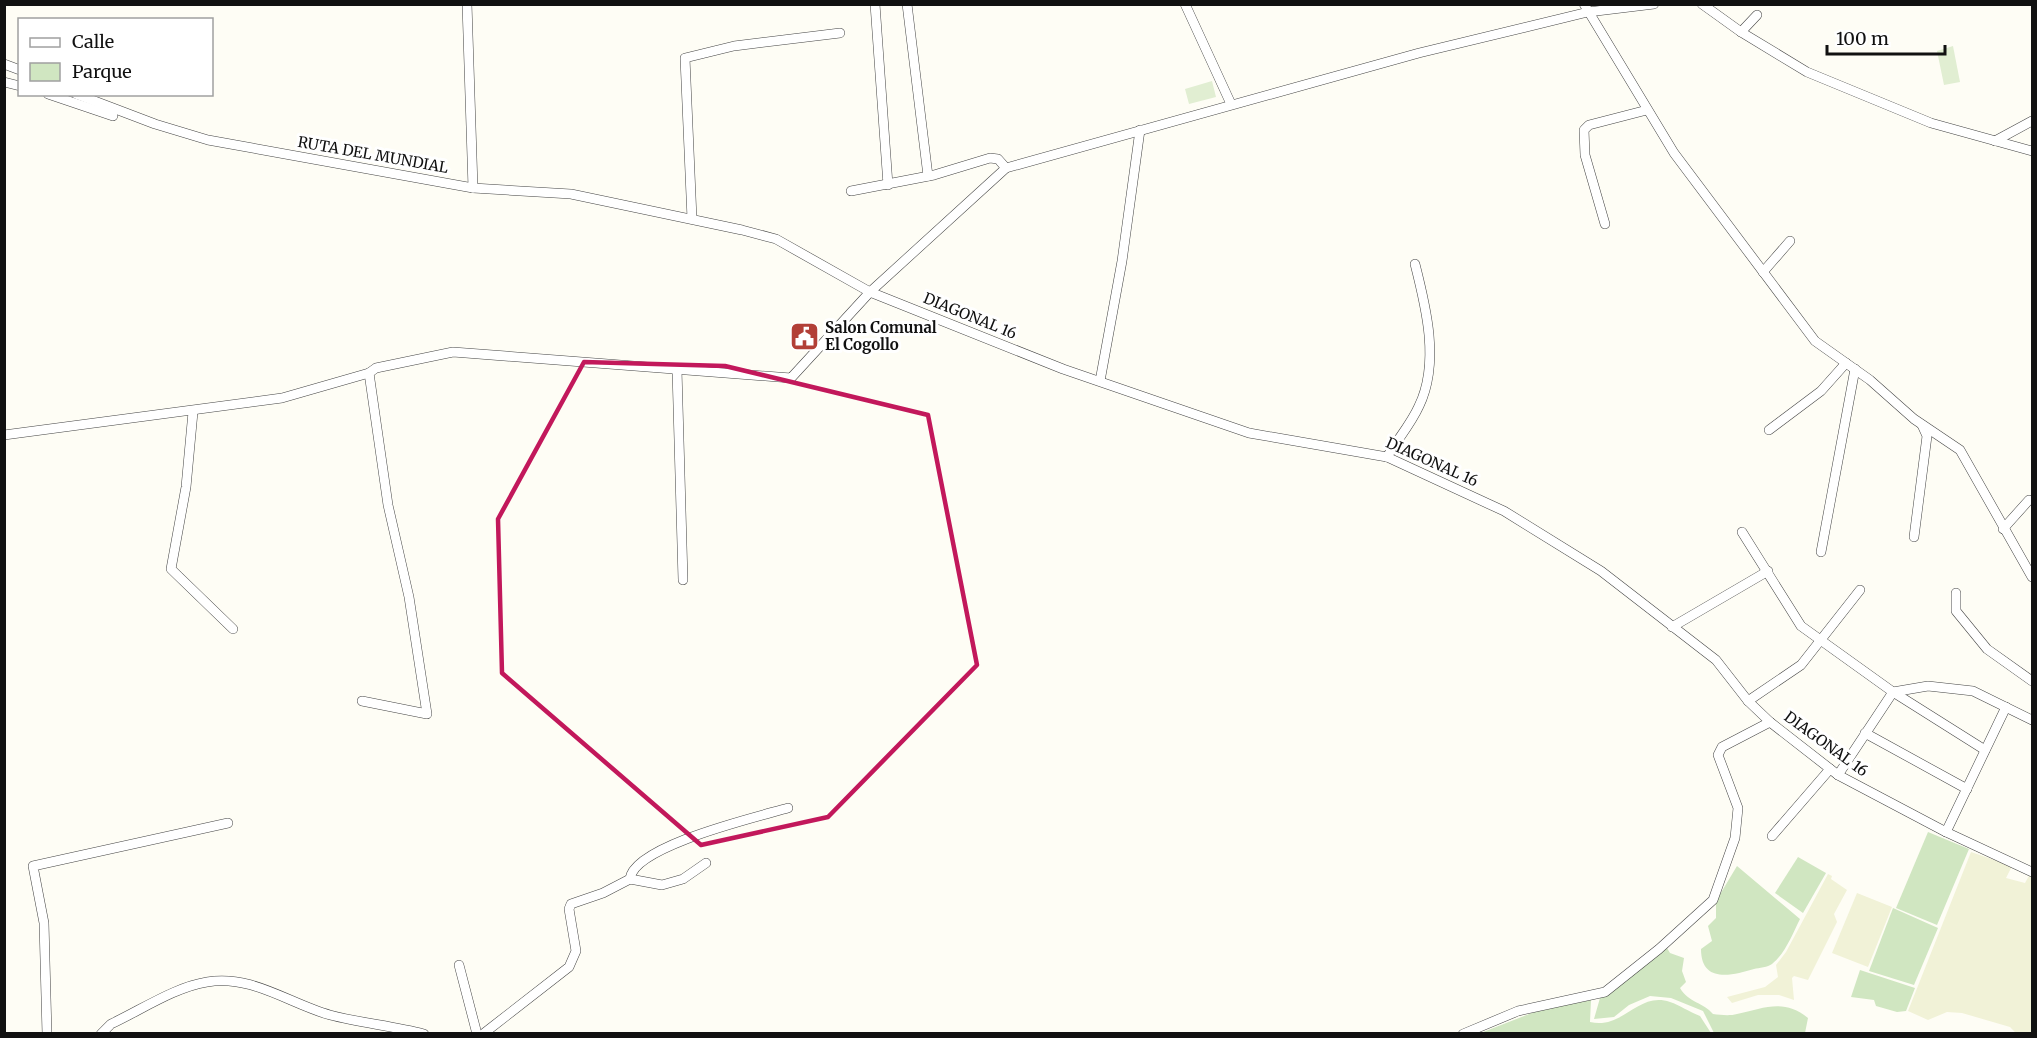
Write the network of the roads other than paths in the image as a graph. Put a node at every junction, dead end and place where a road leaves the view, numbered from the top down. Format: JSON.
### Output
{"nodes":[{"id":1,"x":467,"y":4,"type":"edge"},
{"id":2,"x":875,"y":4,"type":"edge"},
{"id":3,"x":907,"y":4,"type":"edge"},
{"id":4,"x":1185,"y":4,"type":"edge"},
{"id":5,"x":1654,"y":4,"type":"edge"},
{"id":6,"x":1702,"y":4,"type":"edge"},
{"id":7,"x":1586,"y":8,"type":"edge"},
{"id":8,"x":1757,"y":15,"type":"dead end"},
{"id":9,"x":1741,"y":32,"type":"junction"},
{"id":10,"x":840,"y":33,"type":"dead end"},
{"id":11,"x":4,"y":63,"type":"edge"},
{"id":12,"x":18,"y":69,"type":"edge"},
{"id":13,"x":54,"y":96,"type":"edge"},
{"id":14,"x":90,"y":97,"type":"edge"},
{"id":15,"x":1231,"y":104,"type":"junction"},
{"id":16,"x":1647,"y":110,"type":"junction"},
{"id":17,"x":2032,"y":121,"type":"edge"},
{"id":18,"x":155,"y":124,"type":"junction"},
{"id":19,"x":1140,"y":130,"type":"junction"},
{"id":20,"x":1995,"y":141,"type":"junction"},
{"id":21,"x":2032,"y":151,"type":"edge"},
{"id":22,"x":1006,"y":168,"type":"junction"},
{"id":23,"x":928,"y":176,"type":"junction"},
{"id":24,"x":888,"y":185,"type":"junction"},
{"id":25,"x":473,"y":188,"type":"junction"},
{"id":26,"x":851,"y":191,"type":"dead end"},
{"id":27,"x":671,"y":215,"type":"joint"},
{"id":28,"x":692,"y":219,"type":"junction"},
{"id":29,"x":1605,"y":224,"type":"dead end"},
{"id":30,"x":1790,"y":241,"type":"dead end"},
{"id":31,"x":1415,"y":264,"type":"dead end"},
{"id":32,"x":1763,"y":272,"type":"junction"},
{"id":33,"x":870,"y":292,"type":"junction"},
{"id":34,"x":1846,"y":363,"type":"junction"},
{"id":35,"x":1855,"y":369,"type":"junction"},
{"id":36,"x":676,"y":370,"type":"junction"},
{"id":37,"x":369,"y":373,"type":"junction"},
{"id":38,"x":1100,"y":381,"type":"junction"},
{"id":39,"x":193,"y":412,"type":"junction"},
{"id":40,"x":1921,"y":423,"type":"junction"},
{"id":41,"x":1769,"y":430,"type":"dead end"},
{"id":42,"x":4,"y":435,"type":"edge"},
{"id":43,"x":1387,"y":457,"type":"junction"},
{"id":44,"x":2029,"y":500,"type":"dead end"},
{"id":45,"x":2003,"y":529,"type":"junction"},
{"id":46,"x":1742,"y":532,"type":"dead end"},
{"id":47,"x":1914,"y":537,"type":"dead end"},
{"id":48,"x":1821,"y":552,"type":"dead end"},
{"id":49,"x":2032,"y":561,"type":"edge"},
{"id":50,"x":1768,"y":571,"type":"junction"},
{"id":51,"x":2029,"y":573,"type":"edge"},
{"id":52,"x":683,"y":580,"type":"dead end"},
{"id":53,"x":1860,"y":590,"type":"dead end"},
{"id":54,"x":1956,"y":593,"type":"dead end"},
{"id":55,"x":1672,"y":627,"type":"junction"},
{"id":56,"x":233,"y":629,"type":"dead end"},
{"id":57,"x":1820,"y":641,"type":"junction"},
{"id":58,"x":2032,"y":681,"type":"edge"},
{"id":59,"x":1893,"y":692,"type":"junction"},
{"id":60,"x":362,"y":701,"type":"dead end"},
{"id":61,"x":1748,"y":701,"type":"junction"},
{"id":62,"x":2006,"y":707,"type":"junction"},
{"id":63,"x":2032,"y":720,"type":"edge"},
{"id":64,"x":1770,"y":722,"type":"junction"},
{"id":65,"x":1865,"y":733,"type":"junction"},
{"id":66,"x":1985,"y":750,"type":"junction"},
{"id":67,"x":1834,"y":772,"type":"junction"},
{"id":68,"x":1967,"y":789,"type":"junction"},
{"id":69,"x":788,"y":808,"type":"dead end"},
{"id":70,"x":228,"y":823,"type":"dead end"},
{"id":71,"x":1946,"y":832,"type":"junction"},
{"id":72,"x":1772,"y":836,"type":"dead end"},
{"id":73,"x":706,"y":863,"type":"dead end"},
{"id":74,"x":2032,"y":872,"type":"edge"},
{"id":75,"x":630,"y":879,"type":"junction"},
{"id":76,"x":459,"y":965,"type":"dead end"},
{"id":77,"x":46,"y":1034,"type":"edge"},
{"id":78,"x":100,"y":1034,"type":"edge"},
{"id":79,"x":424,"y":1034,"type":"edge"},
{"id":80,"x":477,"y":1034,"type":"edge"},
{"id":81,"x":483,"y":1034,"type":"edge"},
{"id":82,"x":1463,"y":1034,"type":"edge"}],
"edges":[{"from":1,"to":25,"type":"street"},
{"from":2,"to":24,"type":"street"},
{"from":3,"to":23,"type":"street"},
{"from":4,"to":15,"type":"street"},
{"from":5,"to":7,"type":"street"},
{"from":6,"to":9,"type":"street"},
{"from":7,"to":15,"type":"street"},
{"from":7,"to":16,"type":"street"},
{"from":8,"to":9,"type":"street"},
{"from":9,"to":20,"type":"street"},
{"from":10,"to":28,"type":"street"},
{"from":11,"to":12,"type":"street"},
{"from":13,"to":18,"type":"street"},
{"from":14,"to":18,"type":"street","name":"RUTA DEL MUNDIAL"},
{"from":15,"to":19,"type":"street"},
{"from":16,"to":29,"type":"street"},
{"from":16,"to":32,"type":"street"},
{"from":17,"to":20,"type":"street"},
{"from":18,"to":25,"type":"street","name":"RUTA DEL MUNDIAL"},
{"from":19,"to":22,"type":"street"},
{"from":19,"to":38,"type":"street"},
{"from":20,"to":21,"type":"street"},
{"from":22,"to":23,"type":"street"},
{"from":22,"to":33,"type":"street"},
{"from":23,"to":24,"type":"street"},
{"from":24,"to":26,"type":"street"},
{"from":25,"to":27,"type":"street","name":"RUTA DEL MUNDIAL"},
{"from":27,"to":28,"type":"street","name":"DIAGONAL 16"},
{"from":28,"to":33,"type":"street","name":"DIAGONAL 16"},
{"from":30,"to":32,"type":"street"},
{"from":31,"to":43,"type":"street"},
{"from":32,"to":34,"type":"street"},
{"from":33,"to":36,"type":"street"},
{"from":33,"to":38,"type":"street","name":"DIAGONAL 16"},
{"from":34,"to":35,"type":"street"},
{"from":34,"to":41,"type":"street"},
{"from":35,"to":40,"type":"street"},
{"from":35,"to":48,"type":"street"},
{"from":36,"to":37,"type":"street"},
{"from":36,"to":52,"type":"street"},
{"from":37,"to":39,"type":"street"},
{"from":37,"to":60,"type":"street"},
{"from":38,"to":43,"type":"street","name":"DIAGONAL 16"},
{"from":39,"to":42,"type":"street"},
{"from":39,"to":56,"type":"street"},
{"from":40,"to":45,"type":"street"},
{"from":40,"to":47,"type":"street"},
{"from":43,"to":55,"type":"street","name":"DIAGONAL 16"},
{"from":44,"to":45,"type":"street"},
{"from":45,"to":51,"type":"street"},
{"from":46,"to":50,"type":"street"},
{"from":49,"to":51,"type":"street"},
{"from":50,"to":55,"type":"street"},
{"from":50,"to":57,"type":"street"},
{"from":53,"to":57,"type":"street"},
{"from":54,"to":58,"type":"street"},
{"from":55,"to":61,"type":"street","name":"DIAGONAL 16"},
{"from":57,"to":59,"type":"street"},
{"from":57,"to":61,"type":"street"},
{"from":59,"to":62,"type":"street"},
{"from":59,"to":65,"type":"street"},
{"from":59,"to":66,"type":"street"},
{"from":61,"to":64,"type":"street","name":"DIAGONAL 16"},
{"from":62,"to":63,"type":"street"},
{"from":62,"to":66,"type":"street"},
{"from":64,"to":67,"type":"street","name":"DIAGONAL 16"},
{"from":64,"to":82,"type":"street"},
{"from":65,"to":67,"type":"street"},
{"from":65,"to":68,"type":"street"},
{"from":66,"to":68,"type":"street"},
{"from":67,"to":71,"type":"street","name":"DIAGONAL 16"},
{"from":67,"to":72,"type":"street"},
{"from":68,"to":71,"type":"street"},
{"from":69,"to":75,"type":"street"},
{"from":70,"to":77,"type":"street"},
{"from":71,"to":74,"type":"street","name":"DIAGONAL 16"},
{"from":73,"to":75,"type":"street"},
{"from":75,"to":81,"type":"street"},
{"from":76,"to":80,"type":"street"},
{"from":78,"to":79,"type":"street"}]}
